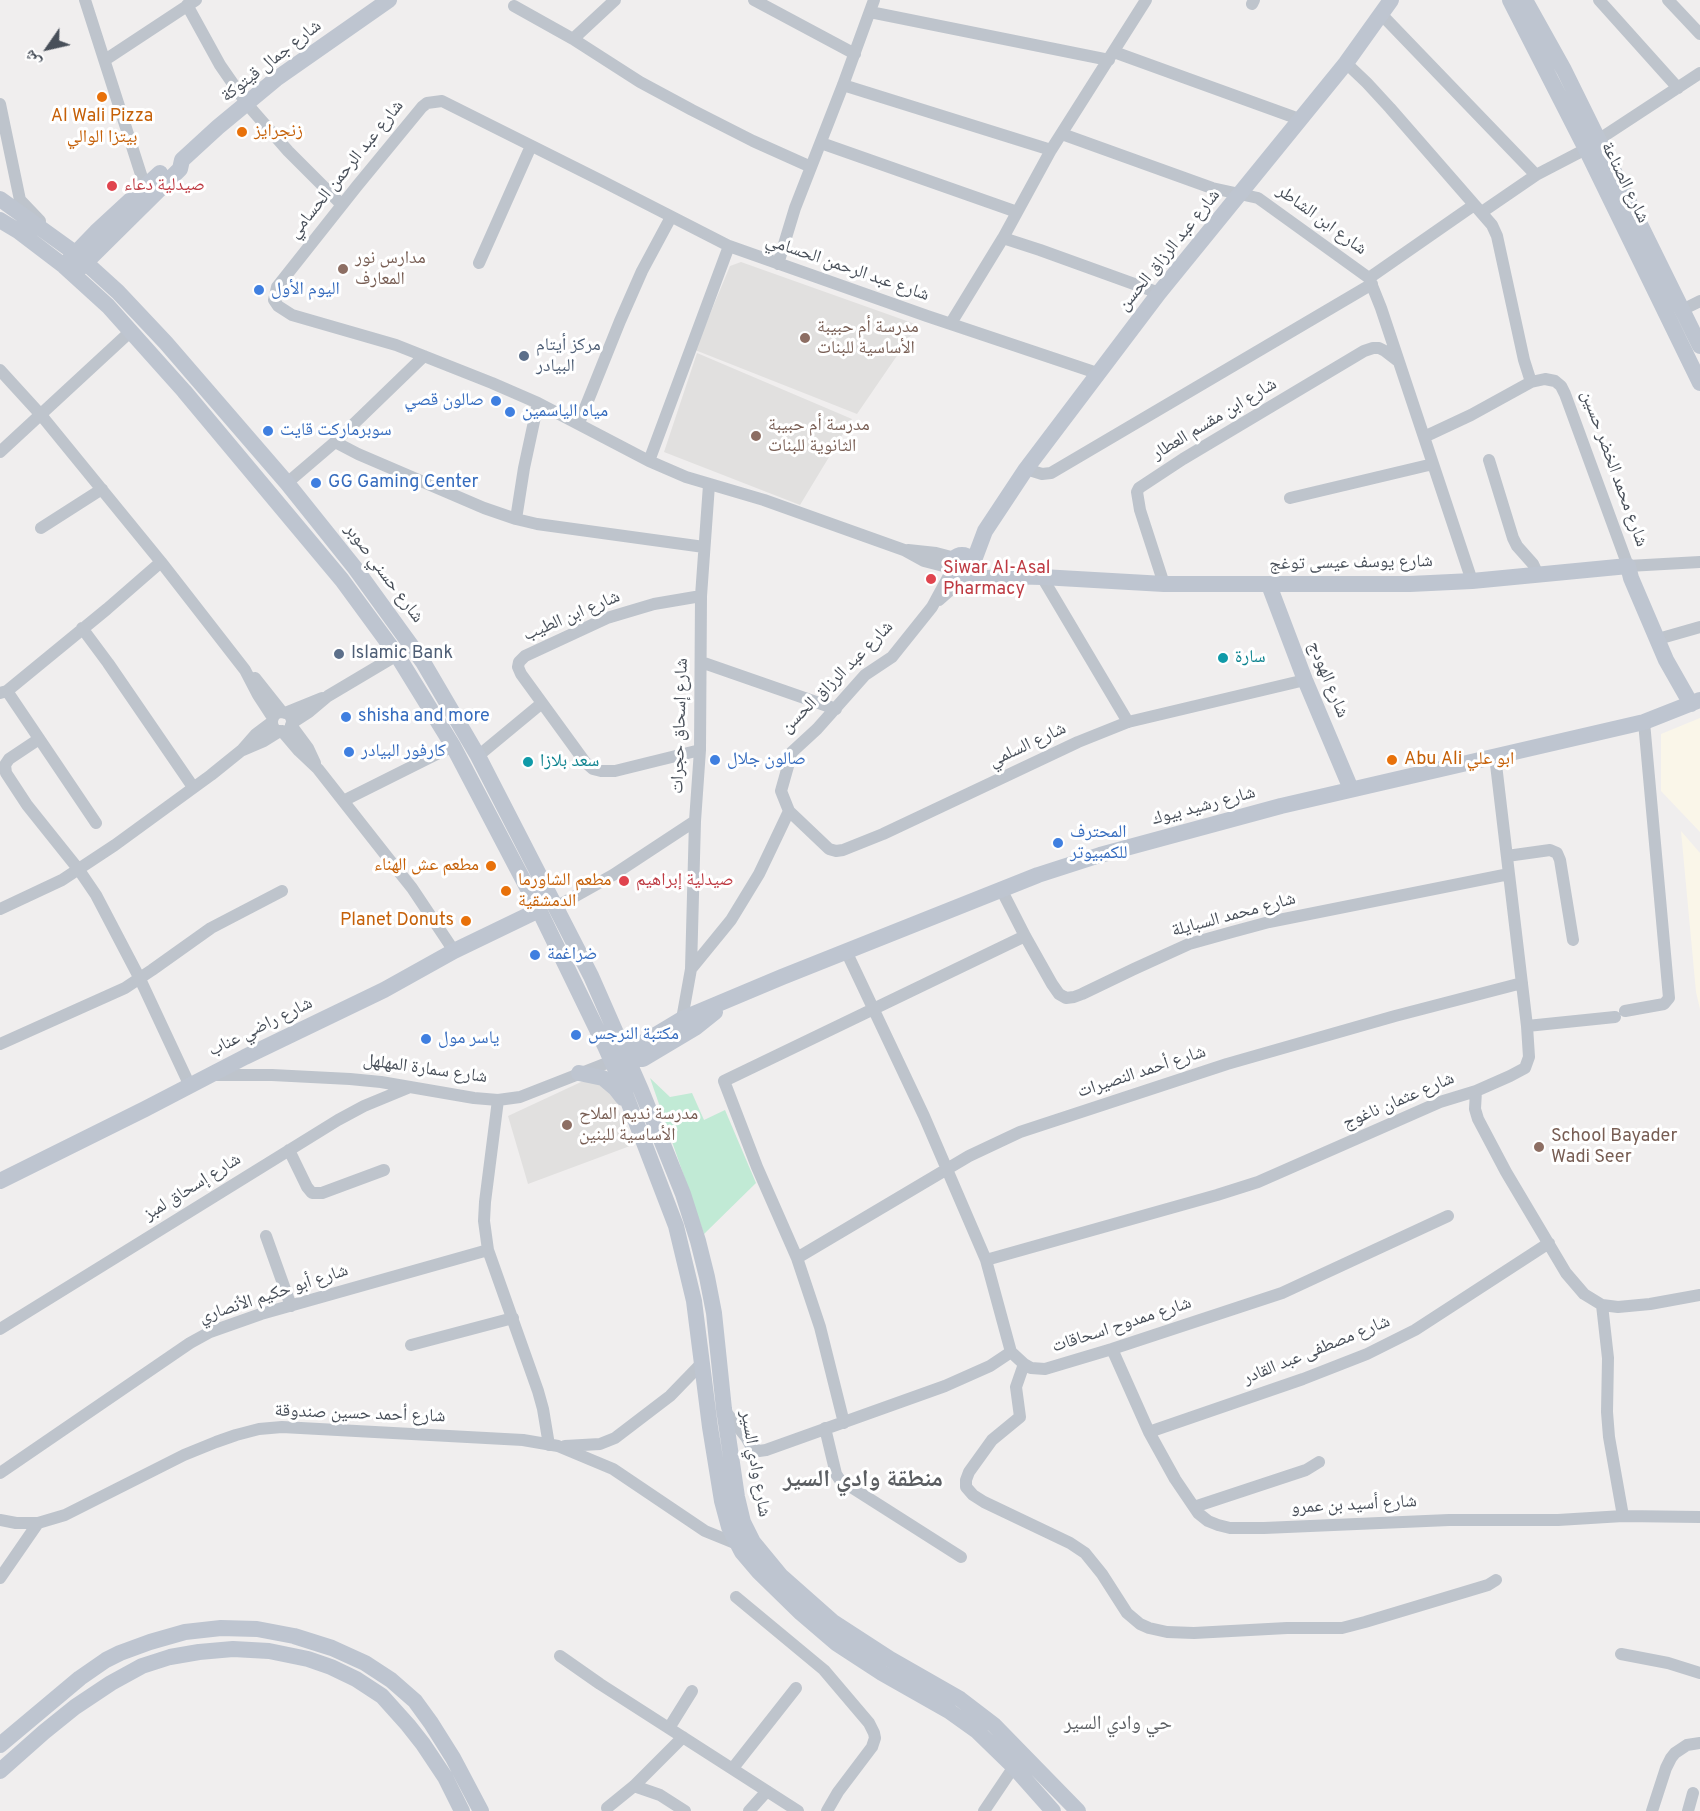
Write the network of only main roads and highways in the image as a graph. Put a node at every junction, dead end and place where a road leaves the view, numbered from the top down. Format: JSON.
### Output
{"nodes":[{"id":1,"x":1391,"y":0,"type":"edge"},
{"id":2,"x":1510,"y":0,"type":"edge"},
{"id":3,"x":1525,"y":0,"type":"edge"},
{"id":4,"x":384,"y":1,"type":"edge"},
{"id":5,"x":1592,"y":145,"type":"junction"},
{"id":6,"x":182,"y":160,"type":"junction"},
{"id":7,"x":0,"y":199,"type":"edge"},
{"id":8,"x":0,"y":220,"type":"edge"},
{"id":9,"x":96,"y":232,"type":"junction"},
{"id":10,"x":59,"y":241,"type":"junction"},
{"id":11,"x":80,"y":257,"type":"junction"},
{"id":12,"x":69,"y":270,"type":"junction"},
{"id":13,"x":1700,"y":346,"type":"edge"},
{"id":14,"x":1700,"y":383,"type":"edge"},
{"id":15,"x":1628,"y":566,"type":"joint"},
{"id":16,"x":962,"y":567,"type":"joint"},
{"id":17,"x":1269,"y":585,"type":"junction"},
{"id":18,"x":1695,"y":702,"type":"edge"},
{"id":19,"x":1351,"y":789,"type":"junction"},
{"id":20,"x":501,"y":799,"type":"junction"},
{"id":21,"x":486,"y":807,"type":"junction"},
{"id":22,"x":539,"y":910,"type":"junction"},
{"id":23,"x":732,"y":998,"type":"junction"},
{"id":24,"x":619,"y":1058,"type":"junction"},
{"id":25,"x":579,"y":1073,"type":"road end"},
{"id":26,"x":629,"y":1105,"type":"junction"},
{"id":27,"x":0,"y":1181,"type":"edge"},
{"id":28,"x":743,"y":1541,"type":"junction"},
{"id":29,"x":0,"y":1745,"type":"edge"},
{"id":30,"x":1018,"y":1760,"type":"junction"},
{"id":31,"x":0,"y":1771,"type":"edge"},
{"id":32,"x":462,"y":1811,"type":"edge"},
{"id":33,"x":481,"y":1811,"type":"edge"},
{"id":34,"x":1053,"y":1811,"type":"edge"},
{"id":35,"x":1078,"y":1811,"type":"edge"}],
"edges":[{"from":1,"to":16,"type":"main road","name":"شارع عبد الرزاق الحسن"},
{"from":2,"to":5,"type":"main road","name":"شارع الصناعة"},
{"from":3,"to":5,"type":"main road","name":"شارع الصناعة"},
{"from":4,"to":6,"type":"main road","name":"شارع جمال قيتوكة"},
{"from":5,"to":13,"type":"main road","name":"شارع الصناعة"},
{"from":5,"to":14,"type":"main road","name":"شارع الصناعة"},
{"from":6,"to":9,"type":"main road","name":"شارع جمال قيتوكة"},
{"from":6,"to":11,"type":"main road","name":"شارع جمال قيتوكة"},
{"from":7,"to":10,"type":"main road","name":"شارع حسني صوبر"},
{"from":8,"to":12,"type":"main road","name":"شارع حسني صوبر"},
{"from":9,"to":10,"type":"main road"},
{"from":9,"to":11,"type":"main road","name":"شارع جمال قيتوكة"},
{"from":10,"to":11,"type":"main road","name":"شارع حسني صوبر"},
{"from":11,"to":12,"type":"main road","name":"شارع جمال قيتوكة"},
{"from":11,"to":20,"type":"main road","name":"شارع حسني صوبر"},
{"from":12,"to":21,"type":"main road","name":"شارع حسني صوبر"},
{"from":15,"to":17,"type":"main road","name":"شارع يوسف عيسى توغج"},
{"from":15,"to":18,"type":"main road","name":"شارع محمد الخضر حسين"},
{"from":16,"to":17,"type":"main road","name":"شارع يوسف عيسى توغج"},
{"from":17,"to":19,"type":"main road","name":"شارع الهودج"},
{"from":18,"to":19,"type":"main road","name":"شارع رشيد بيوك"},
{"from":19,"to":23,"type":"main road","name":"شارع رشيد بيوك"},
{"from":20,"to":21,"type":"main road"},
{"from":20,"to":24,"type":"main road","name":"شارع حسني صوبر"},
{"from":21,"to":22,"type":"main road","name":"شارع حسني صوبر"},
{"from":22,"to":24,"type":"main road","name":"شارع حسني صوبر"},
{"from":22,"to":27,"type":"main road","name":"شارع راضي عناب"},
{"from":23,"to":24,"type":"main road","name":"شارع رشيد بيوك"},
{"from":23,"to":24,"type":"main road","name":"شارع رشيد بيوك"},
{"from":24,"to":26,"type":"main road","name":"شارع وادي السير"},
{"from":24,"to":28,"type":"main road","name":"شارع وادي السير"},
{"from":25,"to":26,"type":"main road"},
{"from":26,"to":28,"type":"main road","name":"شارع وادي السير"},
{"from":28,"to":30,"type":"main road","name":"شارع وادي السير"},
{"from":29,"to":33,"type":"main road"},
{"from":30,"to":34,"type":"main road","name":"شارع وادي السير"},
{"from":30,"to":35,"type":"main road","name":"شارع وادي السير"},
{"from":31,"to":32,"type":"main road"}]}
